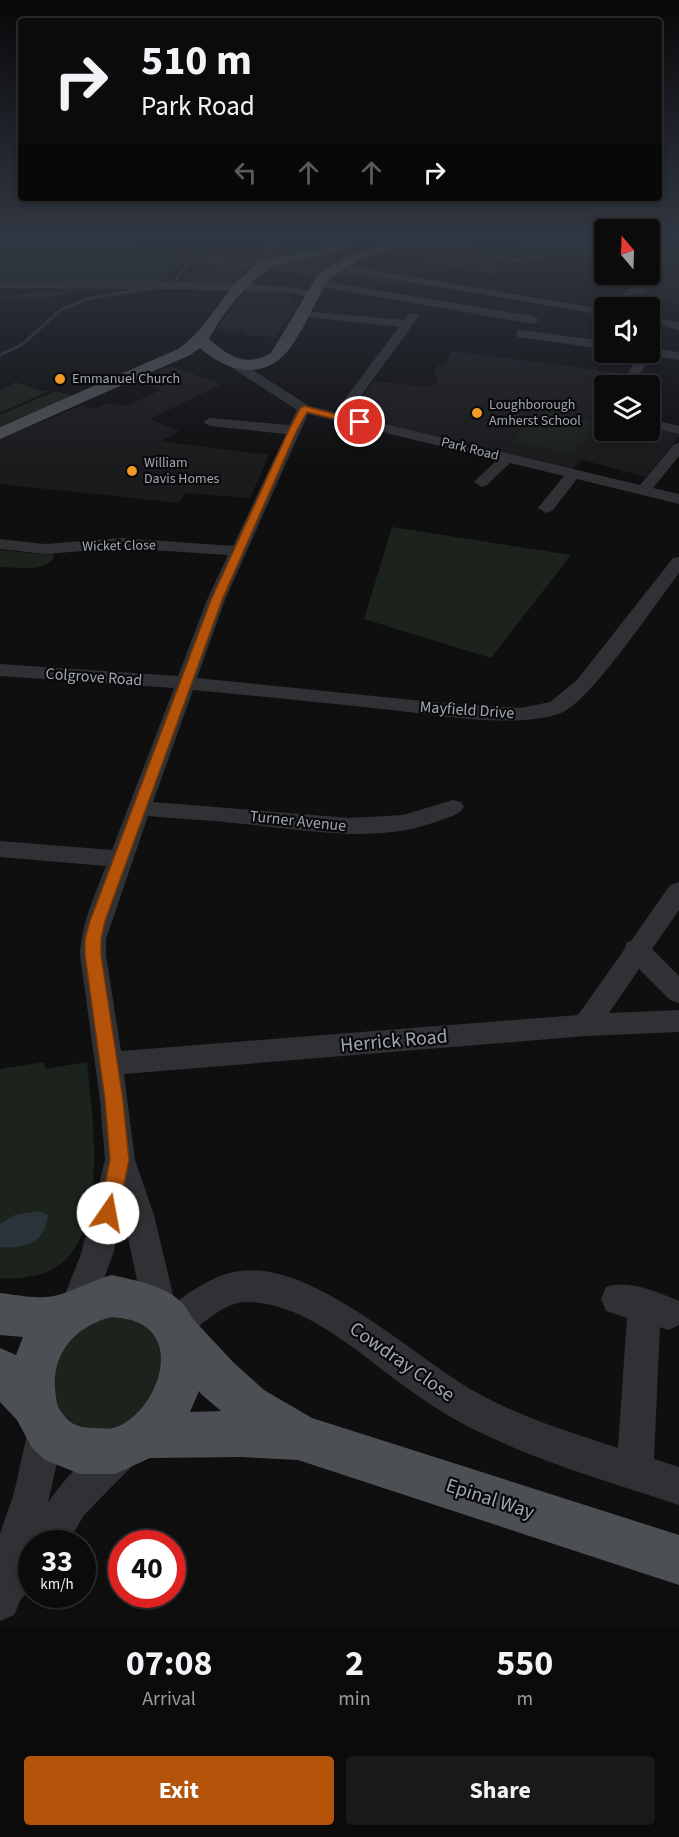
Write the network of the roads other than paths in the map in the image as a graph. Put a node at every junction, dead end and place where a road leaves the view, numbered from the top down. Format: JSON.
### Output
{"nodes":[{"id":1,"x":222,"y":312,"type":"edge"},
{"id":2,"x":475,"y":312,"type":"edge"},
{"id":3,"x":540,"y":312,"type":"edge"},
{"id":4,"x":302,"y":314,"type":"joint"},
{"id":5,"x":533,"y":320,"type":"junction"},
{"id":6,"x":660,"y":322,"type":"edge"},
{"id":7,"x":679,"y":326,"type":"edge"},
{"id":8,"x":594,"y":338,"type":"edge"},
{"id":9,"x":201,"y":340,"type":"junction"},
{"id":10,"x":590,"y":344,"type":"junction"},
{"id":11,"x":594,"y":344,"type":"edge"},
{"id":12,"x":184,"y":352,"type":"junction"},
{"id":13,"x":219,"y":354,"type":"junction"},
{"id":14,"x":660,"y":354,"type":"edge"},
{"id":15,"x":277,"y":356,"type":"junction"},
{"id":16,"x":679,"y":356,"type":"edge"},
{"id":17,"x":266,"y":385,"type":"junction"},
{"id":18,"x":304,"y":409,"type":"junction"},
{"id":19,"x":339,"y":417,"type":"junction"},
{"id":20,"x":210,"y":422,"type":"dead end"},
{"id":21,"x":660,"y":425,"type":"edge"},
{"id":22,"x":293,"y":430,"type":"junction"},
{"id":23,"x":679,"y":430,"type":"edge"},
{"id":24,"x":2,"y":432,"type":"edge"},
{"id":25,"x":679,"y":447,"type":"edge"},
{"id":26,"x":507,"y":458,"type":"junction"},
{"id":27,"x":573,"y":474,"type":"junction"},
{"id":28,"x":482,"y":482,"type":"dead end"},
{"id":29,"x":643,"y":491,"type":"junction"},
{"id":30,"x":679,"y":499,"type":"edge"},
{"id":31,"x":546,"y":508,"type":"dead end"},
{"id":32,"x":0,"y":544,"type":"edge"},
{"id":33,"x":238,"y":551,"type":"junction"},
{"id":34,"x":679,"y":562,"type":"edge"},
{"id":35,"x":0,"y":670,"type":"edge"},
{"id":36,"x":187,"y":683,"type":"junction"},
{"id":37,"x":453,"y":807,"type":"dead end"},
{"id":38,"x":139,"y":808,"type":"junction"},
{"id":39,"x":0,"y":849,"type":"edge"},
{"id":40,"x":120,"y":859,"type":"junction"},
{"id":41,"x":679,"y":891,"type":"edge"},
{"id":42,"x":636,"y":949,"type":"junction"},
{"id":43,"x":679,"y":993,"type":"edge"},
{"id":44,"x":679,"y":1021,"type":"edge"},
{"id":45,"x":586,"y":1025,"type":"junction"},
{"id":46,"x":109,"y":1064,"type":"junction"},
{"id":47,"x":120,"y":1160,"type":"junction"},
{"id":48,"x":643,"y":1306,"type":"dead end"},
{"id":49,"x":70,"y":1312,"type":"junction"},
{"id":50,"x":0,"y":1314,"type":"edge"},
{"id":51,"x":171,"y":1323,"type":"junction"},
{"id":52,"x":0,"y":1370,"type":"edge"},
{"id":53,"x":39,"y":1417,"type":"junction"},
{"id":54,"x":301,"y":1438,"type":"junction"},
{"id":55,"x":135,"y":1441,"type":"junction"},
{"id":56,"x":635,"y":1472,"type":"junction"},
{"id":57,"x":679,"y":1486,"type":"edge"},
{"id":58,"x":53,"y":1530,"type":"edge"},
{"id":59,"x":679,"y":1560,"type":"edge"},
{"id":60,"x":13,"y":1582,"type":"edge"}],
"edges":[{"from":1,"to":9,"type":"main road"},
{"from":2,"to":5,"type":"street"},
{"from":3,"to":5,"type":"street"},
{"from":4,"to":15,"type":"main road"},
{"from":4,"to":19,"type":"street"},
{"from":5,"to":10,"type":"street"},
{"from":6,"to":7,"type":"street"},
{"from":8,"to":10,"type":"street"},
{"from":9,"to":12,"type":"main road"},
{"from":9,"to":13,"type":"main road"},
{"from":10,"to":11,"type":"street"},
{"from":12,"to":13,"type":"main road"},
{"from":12,"to":24,"type":"main road"},
{"from":13,"to":15,"type":"main road"},
{"from":13,"to":17,"type":"street","name":"Park Road"},
{"from":14,"to":16,"type":"street"},
{"from":15,"to":17,"type":"street"},
{"from":17,"to":18,"type":"street","name":"Park Road"},
{"from":18,"to":19,"type":"street","name":"Park Road"},
{"from":18,"to":22,"type":"street"},
{"from":19,"to":26,"type":"street","name":"Park Road"},
{"from":20,"to":22,"type":"street"},
{"from":21,"to":23,"type":"street"},
{"from":22,"to":33,"type":"street"},
{"from":25,"to":29,"type":"street"},
{"from":26,"to":27,"type":"street","name":"Park Road"},
{"from":26,"to":28,"type":"street"},
{"from":27,"to":29,"type":"street","name":"Park Road"},
{"from":27,"to":31,"type":"street"},
{"from":29,"to":30,"type":"street","name":"Park Road"},
{"from":32,"to":33,"type":"street","name":"Wicket Close"},
{"from":33,"to":36,"type":"street"},
{"from":34,"to":36,"type":"street","name":"Mayfield Drive"},
{"from":35,"to":36,"type":"street","name":"Colgrove Road"},
{"from":36,"to":38,"type":"street"},
{"from":37,"to":38,"type":"street","name":"Turner Avenue"},
{"from":38,"to":40,"type":"street"},
{"from":39,"to":40,"type":"street"},
{"from":40,"to":46,"type":"street"},
{"from":41,"to":42,"type":"street"},
{"from":42,"to":43,"type":"street"},
{"from":42,"to":45,"type":"street"},
{"from":44,"to":45,"type":"street","name":"Herrick Road"},
{"from":45,"to":46,"type":"street","name":"Herrick Road"},
{"from":46,"to":47,"type":"street"},
{"from":47,"to":49,"type":"street"},
{"from":47,"to":51,"type":"street"},
{"from":48,"to":56,"type":"street"},
{"from":49,"to":50,"type":"main road"},
{"from":49,"to":51,"type":"main road"},
{"from":49,"to":53,"type":"main road"},
{"from":51,"to":54,"type":"main road","name":"Epinal Way"},
{"from":51,"to":55,"type":"main road"},
{"from":51,"to":56,"type":"street","name":"Cowdray Close"},
{"from":52,"to":53,"type":"main road"},
{"from":53,"to":55,"type":"main road"},
{"from":53,"to":60,"type":"street"},
{"from":54,"to":55,"type":"main road","name":"Epinal Way"},
{"from":54,"to":59,"type":"main road","name":"Epinal Way"},
{"from":55,"to":58,"type":"street"},
{"from":56,"to":57,"type":"street","name":"Cowdray Close"}]}
